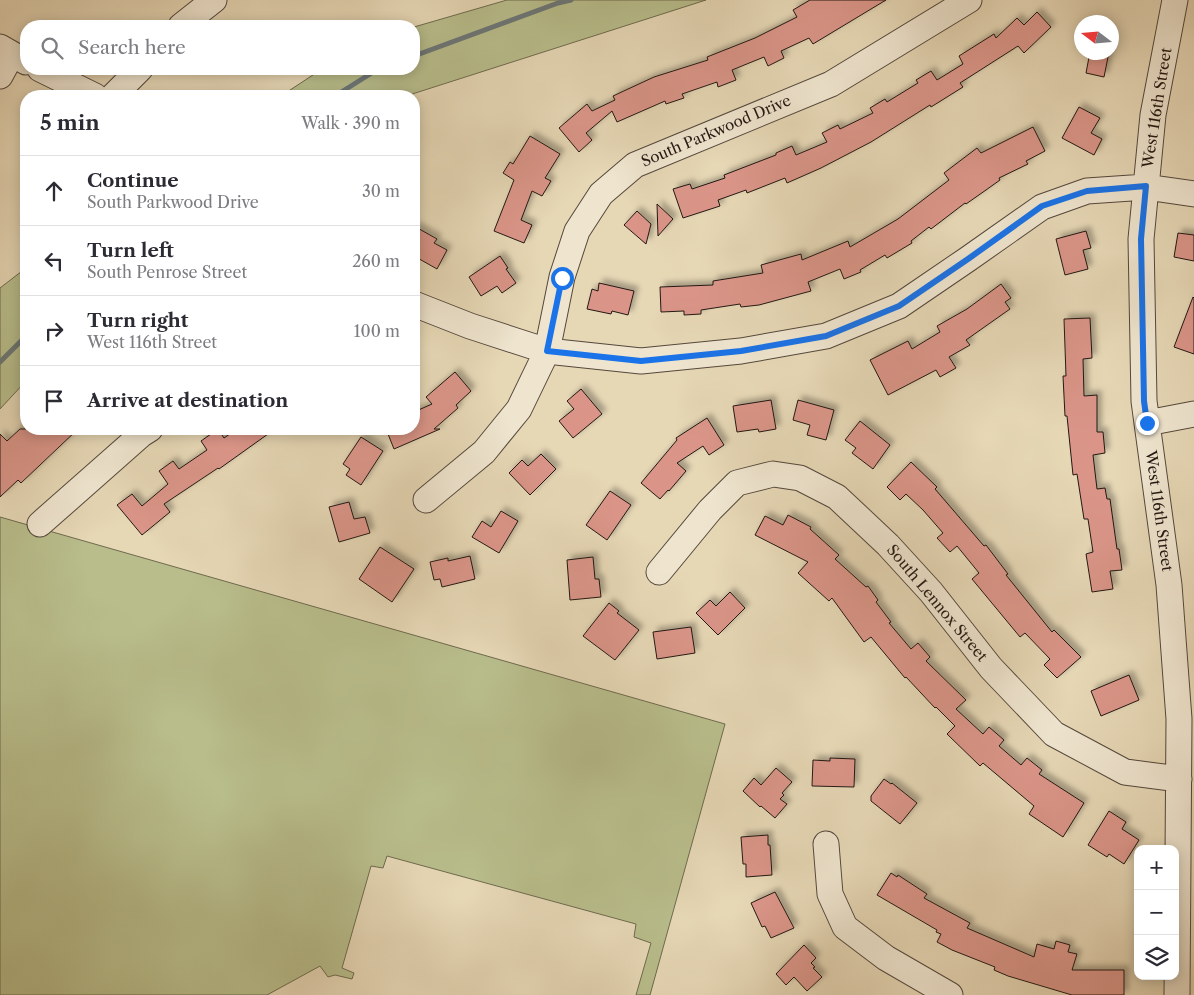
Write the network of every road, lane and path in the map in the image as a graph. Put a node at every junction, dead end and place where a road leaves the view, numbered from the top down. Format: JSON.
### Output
{"nodes":[{"id":1,"x":214,"y":0,"type":"edge"},
{"id":2,"x":969,"y":0,"type":"edge"},
{"id":3,"x":1175,"y":0,"type":"edge"},
{"id":4,"x":188,"y":20,"type":"edge"},
{"id":5,"x":13,"y":55,"type":"edge"},
{"id":6,"x":52,"y":75,"type":"edge"},
{"id":7,"x":134,"y":75,"type":"edge"},
{"id":8,"x":0,"y":76,"type":"edge"},
{"id":9,"x":84,"y":90,"type":"edge"},
{"id":10,"x":119,"y":90,"type":"edge"},
{"id":11,"x":1146,"y":186,"type":"junction"},
{"id":12,"x":1194,"y":194,"type":"edge"},
{"id":13,"x":420,"y":306,"type":"edge"},
{"id":14,"x":547,"y":351,"type":"junction"},
{"id":15,"x":1194,"y":414,"type":"edge"},
{"id":16,"x":1147,"y":423,"type":"junction"},
{"id":17,"x":141,"y":435,"type":"edge"},
{"id":18,"x":426,"y":500,"type":"dead end"},
{"id":19,"x":40,"y":524,"type":"dead end"},
{"id":20,"x":659,"y":572,"type":"dead end"},
{"id":21,"x":1183,"y":642,"type":"edge"},
{"id":22,"x":1179,"y":780,"type":"junction"},
{"id":23,"x":826,"y":844,"type":"dead end"},
{"id":24,"x":1186,"y":930,"type":"edge"},
{"id":25,"x":950,"y":995,"type":"edge"},
{"id":26,"x":1177,"y":995,"type":"edge"}],
"edges":[{"from":1,"to":4,"type":"street"},
{"from":2,"to":14,"type":"street","name":"South Parkwood Drive"},
{"from":3,"to":11,"type":"street","name":"West 116th Street"},
{"from":5,"to":8,"type":"street"},
{"from":6,"to":9,"type":"street"},
{"from":7,"to":10,"type":"street"},
{"from":11,"to":12,"type":"street"},
{"from":11,"to":14,"type":"street"},
{"from":11,"to":16,"type":"street","name":"West 116th Street"},
{"from":13,"to":14,"type":"street"},
{"from":14,"to":18,"type":"street","name":"South Parkwood Drive"},
{"from":15,"to":16,"type":"street"},
{"from":16,"to":21,"type":"street","name":"West 116th Street"},
{"from":17,"to":19,"type":"street"},
{"from":20,"to":22,"type":"street","name":"South Lennox Street"},
{"from":21,"to":22,"type":"street","name":"West 116th Street"},
{"from":22,"to":24,"type":"street","name":"West 116th Street"},
{"from":23,"to":25,"type":"street"},
{"from":24,"to":26,"type":"street","name":"West 116th Street"}]}
